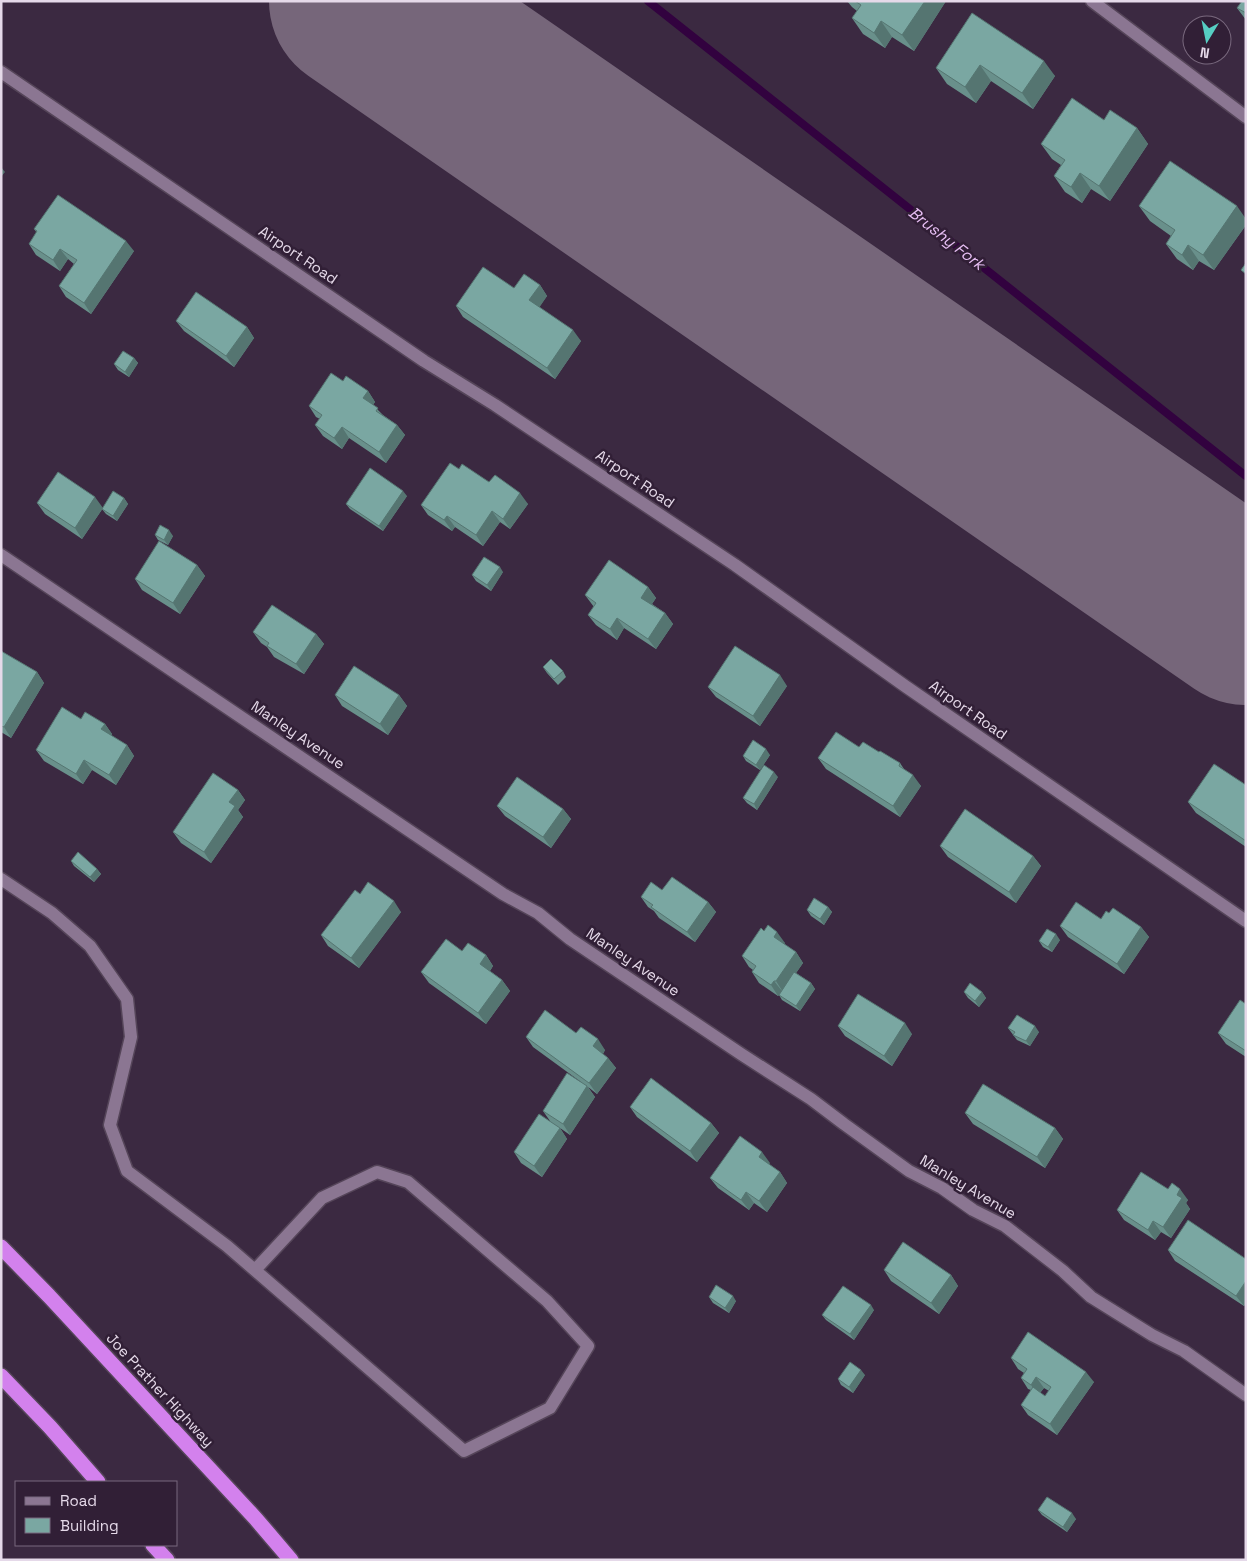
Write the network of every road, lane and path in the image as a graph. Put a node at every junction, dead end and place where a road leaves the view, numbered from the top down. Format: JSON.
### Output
{"nodes":[{"id":1,"x":1092,"y":1,"type":"edge"},
{"id":2,"x":1,"y":72,"type":"edge"},
{"id":3,"x":1246,"y":116,"type":"edge"},
{"id":4,"x":1,"y":555,"type":"edge"},
{"id":5,"x":1,"y":879,"type":"edge"},
{"id":6,"x":1246,"y":921,"type":"edge"},
{"id":7,"x":1,"y":1247,"type":"edge"},
{"id":8,"x":255,"y":1270,"type":"junction"},
{"id":9,"x":1,"y":1376,"type":"edge"},
{"id":10,"x":1246,"y":1395,"type":"edge"},
{"id":11,"x":97,"y":1481,"type":"edge"},
{"id":12,"x":154,"y":1546,"type":"edge"},
{"id":13,"x":167,"y":1560,"type":"edge"},
{"id":14,"x":291,"y":1560,"type":"edge"}],
"edges":[{"from":1,"to":3,"type":"street"},
{"from":2,"to":6,"type":"street","name":"Airport Road"},
{"from":4,"to":10,"type":"street","name":"Manley Avenue"},
{"from":5,"to":8,"type":"street"},
{"from":7,"to":14,"type":"highway","name":"Joe Prather Highway"},
{"from":8,"to":8,"type":"street"},
{"from":9,"to":11,"type":"highway"},
{"from":12,"to":13,"type":"highway"}]}
